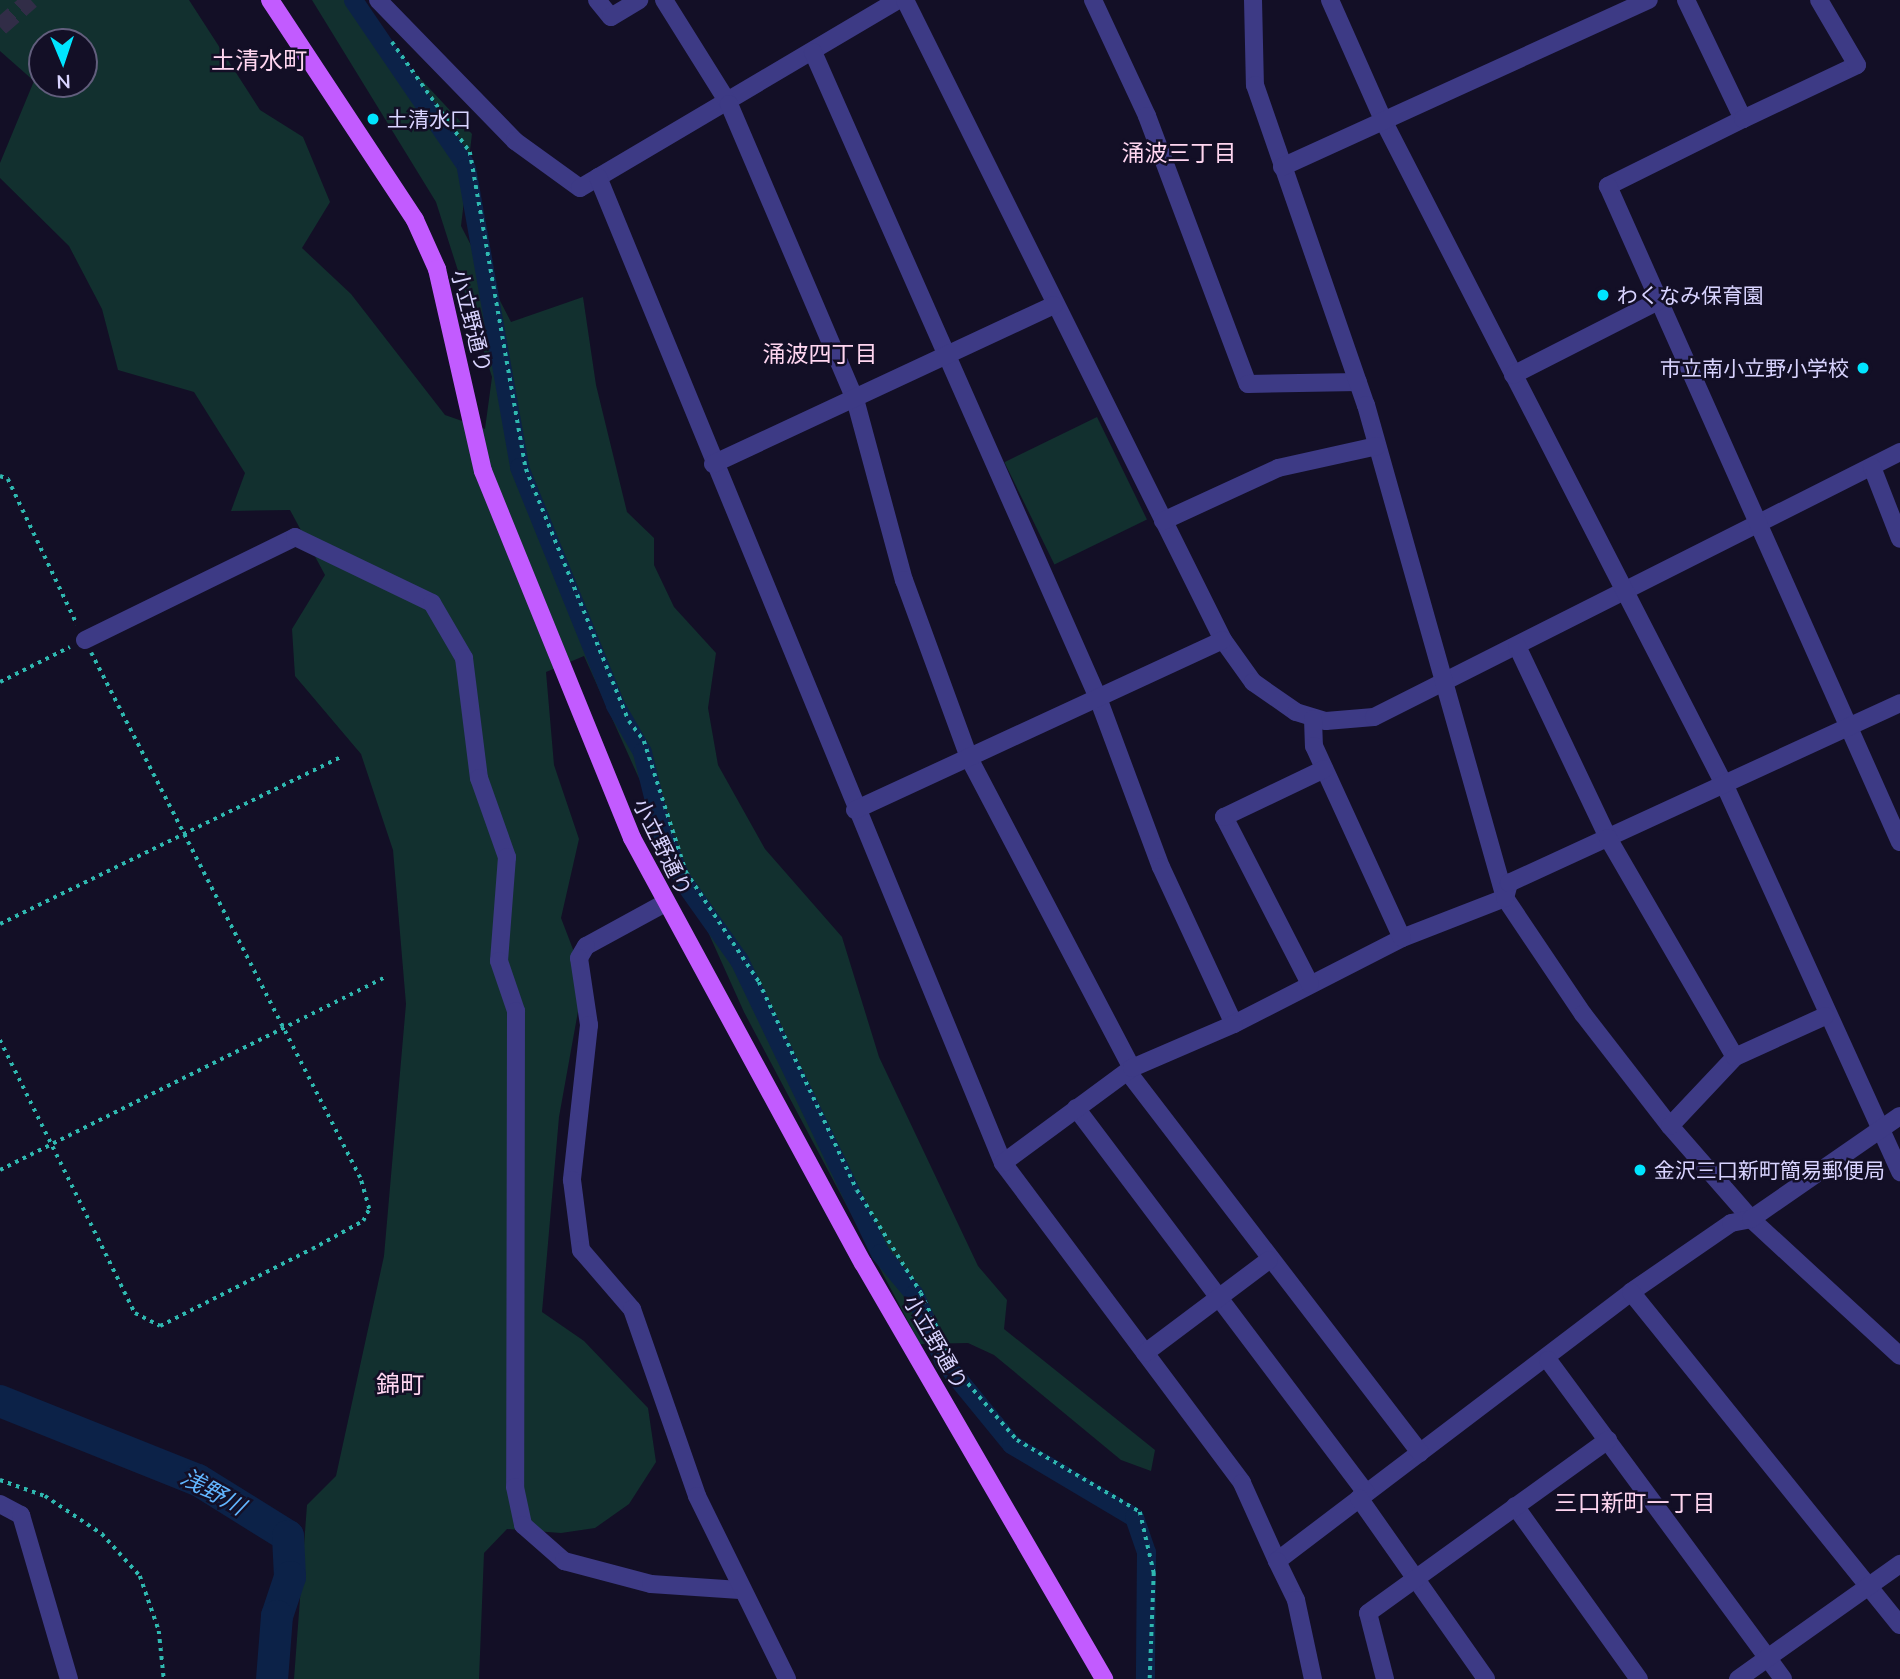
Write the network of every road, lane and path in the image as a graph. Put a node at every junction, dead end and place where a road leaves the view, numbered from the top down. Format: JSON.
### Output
{"nodes":[{"id":1,"x":270,"y":0,"type":"edge"},
{"id":2,"x":378,"y":0,"type":"edge"},
{"id":3,"x":597,"y":0,"type":"edge"},
{"id":4,"x":639,"y":0,"type":"edge"},
{"id":5,"x":664,"y":0,"type":"edge"},
{"id":6,"x":898,"y":0,"type":"edge"},
{"id":7,"x":905,"y":0,"type":"edge"},
{"id":8,"x":1093,"y":0,"type":"edge"},
{"id":9,"x":1253,"y":0,"type":"edge"},
{"id":10,"x":1330,"y":0,"type":"edge"},
{"id":11,"x":1650,"y":0,"type":"edge"},
{"id":12,"x":1686,"y":0,"type":"edge"},
{"id":13,"x":1819,"y":0,"type":"edge"},
{"id":14,"x":386,"y":33,"type":"dead end"},
{"id":15,"x":813,"y":52,"type":"junction"},
{"id":16,"x":729,"y":104,"type":"junction"},
{"id":17,"x":1743,"y":119,"type":"junction"},
{"id":18,"x":1384,"y":122,"type":"junction"},
{"id":19,"x":1282,"y":167,"type":"junction"},
{"id":20,"x":598,"y":177,"type":"junction"},
{"id":21,"x":1658,"y":300,"type":"junction"},
{"id":22,"x":1054,"y":305,"type":"junction"},
{"id":23,"x":947,"y":356,"type":"junction"},
{"id":24,"x":1513,"y":375,"type":"junction"},
{"id":25,"x":1358,"y":382,"type":"junction"},
{"id":26,"x":855,"y":398,"type":"junction"},
{"id":27,"x":1377,"y":446,"type":"junction"},
{"id":28,"x":1900,"y":453,"type":"edge"},
{"id":29,"x":713,"y":464,"type":"junction"},
{"id":30,"x":1872,"y":467,"type":"junction"},
{"id":31,"x":0,"y":476,"type":"edge"},
{"id":32,"x":1163,"y":521,"type":"junction"},
{"id":33,"x":1757,"y":526,"type":"junction"},
{"id":34,"x":1900,"y":539,"type":"edge"},
{"id":35,"x":1627,"y":592,"type":"junction"},
{"id":36,"x":85,"y":640,"type":"junction"},
{"id":37,"x":1223,"y":640,"type":"junction"},
{"id":38,"x":1517,"y":646,"type":"junction"},
{"id":39,"x":0,"y":682,"type":"edge"},
{"id":40,"x":1441,"y":684,"type":"junction"},
{"id":41,"x":1098,"y":698,"type":"junction"},
{"id":42,"x":1900,"y":703,"type":"edge"},
{"id":43,"x":1313,"y":719,"type":"junction"},
{"id":44,"x":1848,"y":726,"type":"junction"},
{"id":45,"x":341,"y":757,"type":"dead end"},
{"id":46,"x":969,"y":758,"type":"junction"},
{"id":47,"x":1324,"y":769,"type":"junction"},
{"id":48,"x":1726,"y":788,"type":"junction"},
{"id":49,"x":855,"y":810,"type":"junction"},
{"id":50,"x":184,"y":834,"type":"junction"},
{"id":51,"x":1608,"y":838,"type":"junction"},
{"id":52,"x":1900,"y":842,"type":"edge"},
{"id":53,"x":1505,"y":898,"type":"junction"},
{"id":54,"x":665,"y":903,"type":"junction"},
{"id":55,"x":0,"y":924,"type":"edge"},
{"id":56,"x":1402,"y":939,"type":"junction"},
{"id":57,"x":385,"y":977,"type":"dead end"},
{"id":58,"x":1310,"y":984,"type":"junction"},
{"id":59,"x":1825,"y":1016,"type":"junction"},
{"id":60,"x":1234,"y":1024,"type":"junction"},
{"id":61,"x":283,"y":1028,"type":"junction"},
{"id":62,"x":0,"y":1040,"type":"edge"},
{"id":63,"x":1735,"y":1057,"type":"junction"},
{"id":64,"x":1130,"y":1070,"type":"junction"},
{"id":65,"x":1076,"y":1108,"type":"junction"},
{"id":66,"x":1900,"y":1116,"type":"edge"},
{"id":67,"x":1670,"y":1126,"type":"junction"},
{"id":68,"x":1882,"y":1130,"type":"junction"},
{"id":69,"x":51,"y":1144,"type":"junction"},
{"id":70,"x":1003,"y":1163,"type":"junction"},
{"id":71,"x":0,"y":1170,"type":"edge"},
{"id":72,"x":1900,"y":1172,"type":"edge"},
{"id":73,"x":1751,"y":1219,"type":"junction"},
{"id":74,"x":1269,"y":1260,"type":"junction"},
{"id":75,"x":1631,"y":1292,"type":"junction"},
{"id":76,"x":1218,"y":1297,"type":"junction"},
{"id":77,"x":1145,"y":1353,"type":"junction"},
{"id":78,"x":1900,"y":1356,"type":"edge"},
{"id":79,"x":1548,"y":1360,"type":"junction"},
{"id":80,"x":1608,"y":1440,"type":"junction"},
{"id":81,"x":1420,"y":1453,"type":"junction"},
{"id":82,"x":0,"y":1480,"type":"edge"},
{"id":83,"x":1362,"y":1496,"type":"junction"},
{"id":84,"x":0,"y":1504,"type":"edge"},
{"id":85,"x":1515,"y":1506,"type":"junction"},
{"id":86,"x":1277,"y":1561,"type":"junction"},
{"id":87,"x":1900,"y":1564,"type":"edge"},
{"id":88,"x":1410,"y":1577,"type":"junction"},
{"id":89,"x":1869,"y":1586,"type":"junction"},
{"id":90,"x":740,"y":1590,"type":"junction"},
{"id":91,"x":1900,"y":1625,"type":"edge"},
{"id":92,"x":1768,"y":1658,"type":"junction"},
{"id":93,"x":69,"y":1679,"type":"edge"},
{"id":94,"x":164,"y":1679,"type":"edge"},
{"id":95,"x":787,"y":1679,"type":"edge"},
{"id":96,"x":1104,"y":1679,"type":"edge"},
{"id":97,"x":1150,"y":1679,"type":"edge"},
{"id":98,"x":1313,"y":1679,"type":"edge"},
{"id":99,"x":1385,"y":1679,"type":"edge"},
{"id":100,"x":1486,"y":1679,"type":"edge"},
{"id":101,"x":1639,"y":1679,"type":"edge"},
{"id":102,"x":1738,"y":1679,"type":"edge"},
{"id":103,"x":1783,"y":1679,"type":"edge"}],
"edges":[{"from":1,"to":54,"type":"main road","name":"小立野通り"},
{"from":2,"to":20,"type":"street"},
{"from":3,"to":4,"type":"street"},
{"from":5,"to":16,"type":"street"},
{"from":6,"to":15,"type":"street"},
{"from":7,"to":22,"type":"street"},
{"from":8,"to":25,"type":"street"},
{"from":9,"to":19,"type":"street"},
{"from":10,"to":18,"type":"street"},
{"from":11,"to":18,"type":"street"},
{"from":12,"to":17,"type":"street"},
{"from":13,"to":17,"type":"street"},
{"from":14,"to":97,"type":"path"},
{"from":15,"to":16,"type":"street"},
{"from":15,"to":23,"type":"street"},
{"from":16,"to":20,"type":"street"},
{"from":16,"to":26,"type":"street"},
{"from":17,"to":21,"type":"street"},
{"from":18,"to":19,"type":"street"},
{"from":18,"to":24,"type":"street"},
{"from":19,"to":25,"type":"street"},
{"from":20,"to":29,"type":"street"},
{"from":21,"to":24,"type":"street"},
{"from":21,"to":33,"type":"street"},
{"from":22,"to":23,"type":"street"},
{"from":22,"to":32,"type":"street"},
{"from":23,"to":26,"type":"street"},
{"from":23,"to":41,"type":"street"},
{"from":24,"to":35,"type":"street"},
{"from":25,"to":27,"type":"street"},
{"from":26,"to":29,"type":"street"},
{"from":26,"to":46,"type":"street"},
{"from":27,"to":32,"type":"street"},
{"from":27,"to":40,"type":"street"},
{"from":28,"to":30,"type":"street"},
{"from":29,"to":49,"type":"street"},
{"from":30,"to":33,"type":"street"},
{"from":30,"to":34,"type":"street"},
{"from":31,"to":36,"type":"path"},
{"from":32,"to":37,"type":"street"},
{"from":33,"to":35,"type":"street"},
{"from":33,"to":44,"type":"street"},
{"from":35,"to":38,"type":"street"},
{"from":35,"to":48,"type":"street"},
{"from":36,"to":39,"type":"path"},
{"from":36,"to":50,"type":"path"},
{"from":36,"to":90,"type":"street"},
{"from":37,"to":41,"type":"street"},
{"from":37,"to":43,"type":"street"},
{"from":38,"to":40,"type":"street"},
{"from":38,"to":51,"type":"street"},
{"from":40,"to":43,"type":"street"},
{"from":40,"to":53,"type":"street"},
{"from":41,"to":46,"type":"street"},
{"from":41,"to":60,"type":"street"},
{"from":42,"to":44,"type":"street"},
{"from":43,"to":47,"type":"street"},
{"from":44,"to":48,"type":"street"},
{"from":44,"to":52,"type":"street"},
{"from":45,"to":50,"type":"path"},
{"from":46,"to":49,"type":"street"},
{"from":46,"to":64,"type":"street"},
{"from":47,"to":56,"type":"street"},
{"from":47,"to":58,"type":"street"},
{"from":48,"to":51,"type":"street"},
{"from":48,"to":59,"type":"street"},
{"from":49,"to":70,"type":"street"},
{"from":50,"to":55,"type":"path"},
{"from":50,"to":61,"type":"path"},
{"from":51,"to":53,"type":"street"},
{"from":51,"to":63,"type":"street"},
{"from":53,"to":56,"type":"street"},
{"from":53,"to":67,"type":"street"},
{"from":54,"to":90,"type":"street"},
{"from":54,"to":96,"type":"main road","name":"小立野通り"},
{"from":56,"to":58,"type":"street"},
{"from":57,"to":61,"type":"path"},
{"from":58,"to":60,"type":"street"},
{"from":59,"to":63,"type":"street"},
{"from":59,"to":68,"type":"street"},
{"from":60,"to":64,"type":"street"},
{"from":61,"to":69,"type":"path"},
{"from":61,"to":69,"type":"path"},
{"from":62,"to":69,"type":"path"},
{"from":63,"to":67,"type":"street"},
{"from":64,"to":65,"type":"street"},
{"from":64,"to":74,"type":"street"},
{"from":65,"to":70,"type":"street"},
{"from":65,"to":76,"type":"street"},
{"from":66,"to":68,"type":"street"},
{"from":67,"to":73,"type":"street"},
{"from":68,"to":72,"type":"street"},
{"from":68,"to":73,"type":"street"},
{"from":69,"to":71,"type":"path"},
{"from":70,"to":77,"type":"street"},
{"from":73,"to":75,"type":"street"},
{"from":73,"to":78,"type":"street"},
{"from":74,"to":76,"type":"street"},
{"from":74,"to":81,"type":"street"},
{"from":75,"to":79,"type":"street"},
{"from":75,"to":89,"type":"street"},
{"from":76,"to":77,"type":"street"},
{"from":76,"to":83,"type":"street"},
{"from":77,"to":86,"type":"street"},
{"from":79,"to":80,"type":"street"},
{"from":79,"to":81,"type":"street"},
{"from":80,"to":85,"type":"street"},
{"from":80,"to":92,"type":"street"},
{"from":81,"to":83,"type":"street"},
{"from":82,"to":94,"type":"path"},
{"from":83,"to":86,"type":"street"},
{"from":83,"to":88,"type":"street"},
{"from":84,"to":93,"type":"street"},
{"from":85,"to":88,"type":"street"},
{"from":85,"to":101,"type":"street"},
{"from":86,"to":98,"type":"street"},
{"from":87,"to":89,"type":"street"},
{"from":88,"to":99,"type":"street"},
{"from":88,"to":100,"type":"street"},
{"from":89,"to":91,"type":"street"},
{"from":89,"to":92,"type":"street"},
{"from":90,"to":95,"type":"street"},
{"from":92,"to":102,"type":"street"},
{"from":92,"to":103,"type":"street"}]}
